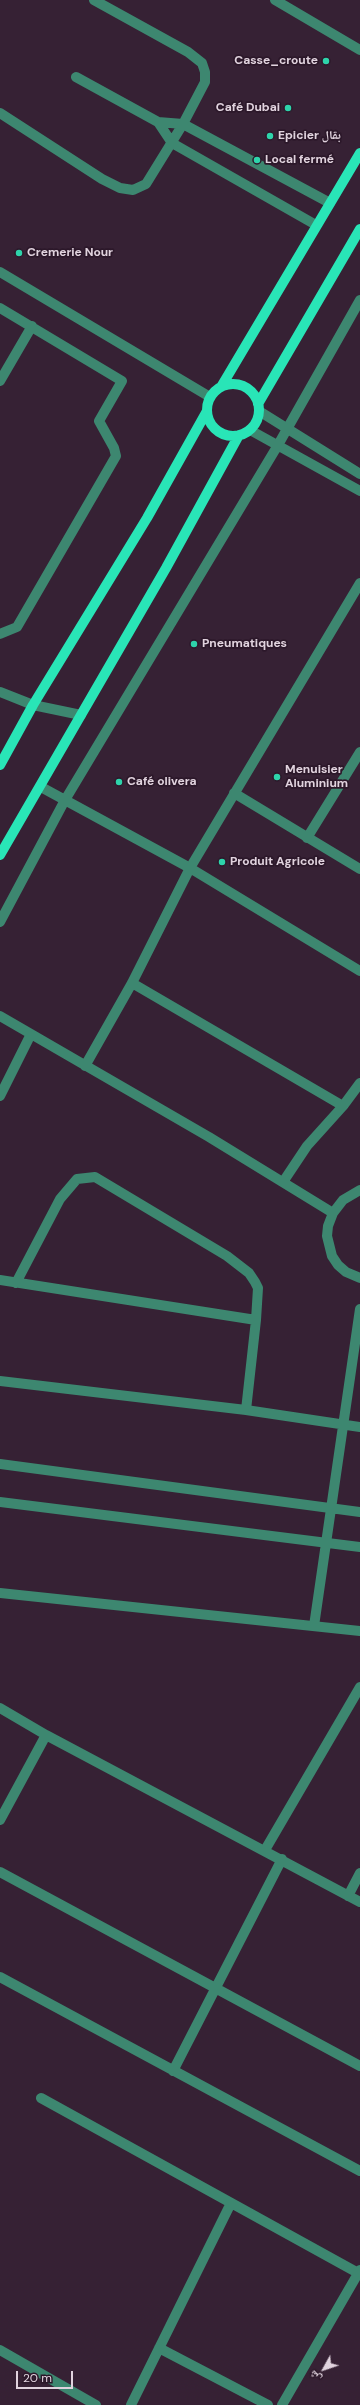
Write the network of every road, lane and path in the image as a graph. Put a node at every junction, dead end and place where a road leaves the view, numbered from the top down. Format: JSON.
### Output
{"nodes":[{"id":1,"x":94,"y":0,"type":"edge"},
{"id":2,"x":275,"y":0,"type":"edge"},
{"id":3,"x":360,"y":50,"type":"edge"},
{"id":4,"x":76,"y":77,"type":"dead end"},
{"id":5,"x":0,"y":113,"type":"edge"},
{"id":6,"x":158,"y":122,"type":"junction"},
{"id":7,"x":183,"y":124,"type":"junction"},
{"id":8,"x":172,"y":143,"type":"junction"},
{"id":9,"x":360,"y":153,"type":"edge"},
{"id":10,"x":330,"y":203,"type":"junction"},
{"id":11,"x":316,"y":225,"type":"junction"},
{"id":12,"x":360,"y":229,"type":"edge"},
{"id":13,"x":356,"y":244,"type":"edge"},
{"id":14,"x":0,"y":272,"type":"edge"},
{"id":15,"x":360,"y":300,"type":"edge"},
{"id":16,"x":0,"y":308,"type":"edge"},
{"id":17,"x":32,"y":326,"type":"junction"},
{"id":18,"x":0,"y":381,"type":"edge"},
{"id":19,"x":221,"y":387,"type":"junction"},
{"id":20,"x":210,"y":397,"type":"junction"},
{"id":21,"x":259,"y":408,"type":"junction"},
{"id":22,"x":207,"y":412,"type":"junction"},
{"id":23,"x":288,"y":428,"type":"junction"},
{"id":24,"x":250,"y":430,"type":"junction"},
{"id":25,"x":239,"y":436,"type":"junction"},
{"id":26,"x":278,"y":445,"type":"junction"},
{"id":27,"x":360,"y":474,"type":"edge"},
{"id":28,"x":360,"y":491,"type":"edge"},
{"id":29,"x":360,"y":583,"type":"edge"},
{"id":30,"x":356,"y":600,"type":"edge"},
{"id":31,"x":0,"y":634,"type":"edge"},
{"id":32,"x":0,"y":692,"type":"edge"},
{"id":33,"x":33,"y":705,"type":"junction"},
{"id":34,"x":81,"y":716,"type":"junction"},
{"id":35,"x":360,"y":752,"type":"edge"},
{"id":36,"x":0,"y":765,"type":"edge"},
{"id":37,"x":41,"y":787,"type":"junction"},
{"id":38,"x":234,"y":793,"type":"junction"},
{"id":39,"x":65,"y":800,"type":"junction"},
{"id":40,"x":307,"y":838,"type":"junction"},
{"id":41,"x":0,"y":855,"type":"edge"},
{"id":42,"x":190,"y":868,"type":"junction"},
{"id":43,"x":360,"y":869,"type":"edge"},
{"id":44,"x":0,"y":922,"type":"edge"},
{"id":45,"x":360,"y":971,"type":"edge"},
{"id":46,"x":132,"y":983,"type":"junction"},
{"id":47,"x":0,"y":1016,"type":"edge"},
{"id":48,"x":32,"y":1034,"type":"junction"},
{"id":49,"x":86,"y":1066,"type":"junction"},
{"id":50,"x":360,"y":1083,"type":"edge"},
{"id":51,"x":0,"y":1096,"type":"edge"},
{"id":52,"x":344,"y":1106,"type":"junction"},
{"id":53,"x":283,"y":1182,"type":"junction"},
{"id":54,"x":360,"y":1190,"type":"edge"},
{"id":55,"x":332,"y":1212,"type":"junction"},
{"id":56,"x":360,"y":1278,"type":"edge"},
{"id":57,"x":0,"y":1280,"type":"edge"},
{"id":58,"x":16,"y":1283,"type":"junction"},
{"id":59,"x":360,"y":1309,"type":"edge"},
{"id":60,"x":256,"y":1320,"type":"junction"},
{"id":61,"x":358,"y":1331,"type":"edge"},
{"id":62,"x":0,"y":1381,"type":"edge"},
{"id":63,"x":246,"y":1410,"type":"junction"},
{"id":64,"x":345,"y":1424,"type":"junction"},
{"id":65,"x":360,"y":1426,"type":"edge"},
{"id":66,"x":0,"y":1464,"type":"edge"},
{"id":67,"x":0,"y":1502,"type":"edge"},
{"id":68,"x":331,"y":1508,"type":"junction"},
{"id":69,"x":360,"y":1512,"type":"edge"},
{"id":70,"x":326,"y":1543,"type":"junction"},
{"id":71,"x":360,"y":1547,"type":"edge"},
{"id":72,"x":0,"y":1593,"type":"edge"},
{"id":73,"x":314,"y":1626,"type":"junction"},
{"id":74,"x":360,"y":1631,"type":"edge"},
{"id":75,"x":360,"y":1687,"type":"edge"},
{"id":76,"x":0,"y":1708,"type":"edge"},
{"id":77,"x":46,"y":1735,"type":"junction"},
{"id":78,"x":0,"y":1820,"type":"edge"},
{"id":79,"x":265,"y":1850,"type":"junction"},
{"id":80,"x":282,"y":1859,"type":"junction"},
{"id":81,"x":0,"y":1872,"type":"edge"},
{"id":82,"x":360,"y":1873,"type":"edge"},
{"id":83,"x":348,"y":1896,"type":"junction"},
{"id":84,"x":360,"y":1902,"type":"edge"},
{"id":85,"x":0,"y":1977,"type":"edge"},
{"id":86,"x":216,"y":1987,"type":"junction"},
{"id":87,"x":360,"y":2066,"type":"edge"},
{"id":88,"x":173,"y":2071,"type":"junction"},
{"id":89,"x":41,"y":2098,"type":"dead end"},
{"id":90,"x":360,"y":2172,"type":"edge"},
{"id":91,"x":231,"y":2203,"type":"junction"},
{"id":92,"x":360,"y":2272,"type":"edge"},
{"id":93,"x":159,"y":2348,"type":"junction"},
{"id":94,"x":0,"y":2350,"type":"edge"},
{"id":95,"x":96,"y":2405,"type":"edge"},
{"id":96,"x":131,"y":2405,"type":"edge"},
{"id":97,"x":268,"y":2405,"type":"edge"},
{"id":98,"x":282,"y":2405,"type":"edge"}],
"edges":[{"from":1,"to":7,"type":"street"},
{"from":2,"to":3,"type":"street"},
{"from":4,"to":6,"type":"street"},
{"from":5,"to":8,"type":"street"},
{"from":6,"to":7,"type":"street"},
{"from":6,"to":8,"type":"street"},
{"from":7,"to":8,"type":"street"},
{"from":7,"to":10,"type":"street"},
{"from":8,"to":11,"type":"street"},
{"from":9,"to":10,"type":"main road"},
{"from":10,"to":11,"type":"main road"},
{"from":11,"to":19,"type":"main road"},
{"from":12,"to":13,"type":"main road"},
{"from":13,"to":21,"type":"main road"},
{"from":14,"to":20,"type":"street"},
{"from":15,"to":23,"type":"street"},
{"from":16,"to":17,"type":"street"},
{"from":17,"to":18,"type":"street"},
{"from":17,"to":31,"type":"street"},
{"from":19,"to":20,"type":"main road"},
{"from":19,"to":21,"type":"main road"},
{"from":20,"to":22,"type":"main road"},
{"from":21,"to":23,"type":"street"},
{"from":21,"to":24,"type":"main road"},
{"from":22,"to":25,"type":"main road"},
{"from":22,"to":33,"type":"main road"},
{"from":23,"to":26,"type":"street"},
{"from":23,"to":27,"type":"street"},
{"from":24,"to":25,"type":"main road"},
{"from":24,"to":26,"type":"street"},
{"from":25,"to":34,"type":"main road"},
{"from":26,"to":28,"type":"street"},
{"from":26,"to":39,"type":"street"},
{"from":29,"to":30,"type":"street"},
{"from":30,"to":38,"type":"street"},
{"from":32,"to":33,"type":"street"},
{"from":33,"to":34,"type":"street"},
{"from":33,"to":36,"type":"main road"},
{"from":34,"to":37,"type":"main road"},
{"from":35,"to":40,"type":"street"},
{"from":37,"to":39,"type":"street"},
{"from":37,"to":41,"type":"main road"},
{"from":38,"to":40,"type":"street"},
{"from":38,"to":42,"type":"street"},
{"from":39,"to":42,"type":"street"},
{"from":39,"to":44,"type":"street"},
{"from":40,"to":43,"type":"street"},
{"from":42,"to":45,"type":"street"},
{"from":42,"to":46,"type":"street"},
{"from":46,"to":49,"type":"street"},
{"from":46,"to":52,"type":"street"},
{"from":47,"to":48,"type":"street"},
{"from":48,"to":49,"type":"street"},
{"from":48,"to":51,"type":"street"},
{"from":49,"to":53,"type":"street"},
{"from":50,"to":52,"type":"street"},
{"from":52,"to":53,"type":"street"},
{"from":53,"to":55,"type":"street"},
{"from":54,"to":55,"type":"street"},
{"from":55,"to":56,"type":"street"},
{"from":57,"to":58,"type":"street"},
{"from":58,"to":60,"type":"street"},
{"from":58,"to":60,"type":"street"},
{"from":59,"to":61,"type":"street"},
{"from":60,"to":63,"type":"street"},
{"from":61,"to":64,"type":"street"},
{"from":62,"to":63,"type":"street"},
{"from":63,"to":64,"type":"street"},
{"from":64,"to":65,"type":"street"},
{"from":64,"to":68,"type":"street"},
{"from":66,"to":68,"type":"street"},
{"from":67,"to":70,"type":"street"},
{"from":68,"to":69,"type":"street"},
{"from":68,"to":70,"type":"street"},
{"from":70,"to":71,"type":"street"},
{"from":70,"to":73,"type":"street"},
{"from":72,"to":73,"type":"street"},
{"from":73,"to":74,"type":"street"},
{"from":75,"to":79,"type":"street"},
{"from":76,"to":77,"type":"street"},
{"from":77,"to":78,"type":"street"},
{"from":77,"to":79,"type":"street"},
{"from":79,"to":80,"type":"street"},
{"from":80,"to":83,"type":"street"},
{"from":80,"to":86,"type":"street"},
{"from":81,"to":86,"type":"street"},
{"from":82,"to":83,"type":"street"},
{"from":83,"to":84,"type":"street"},
{"from":85,"to":88,"type":"street"},
{"from":86,"to":87,"type":"street"},
{"from":86,"to":88,"type":"street"},
{"from":88,"to":90,"type":"street"},
{"from":89,"to":91,"type":"street"},
{"from":91,"to":92,"type":"street"},
{"from":91,"to":93,"type":"street"},
{"from":92,"to":98,"type":"street"},
{"from":93,"to":96,"type":"street"},
{"from":93,"to":97,"type":"street"},
{"from":94,"to":95,"type":"street"}]}
